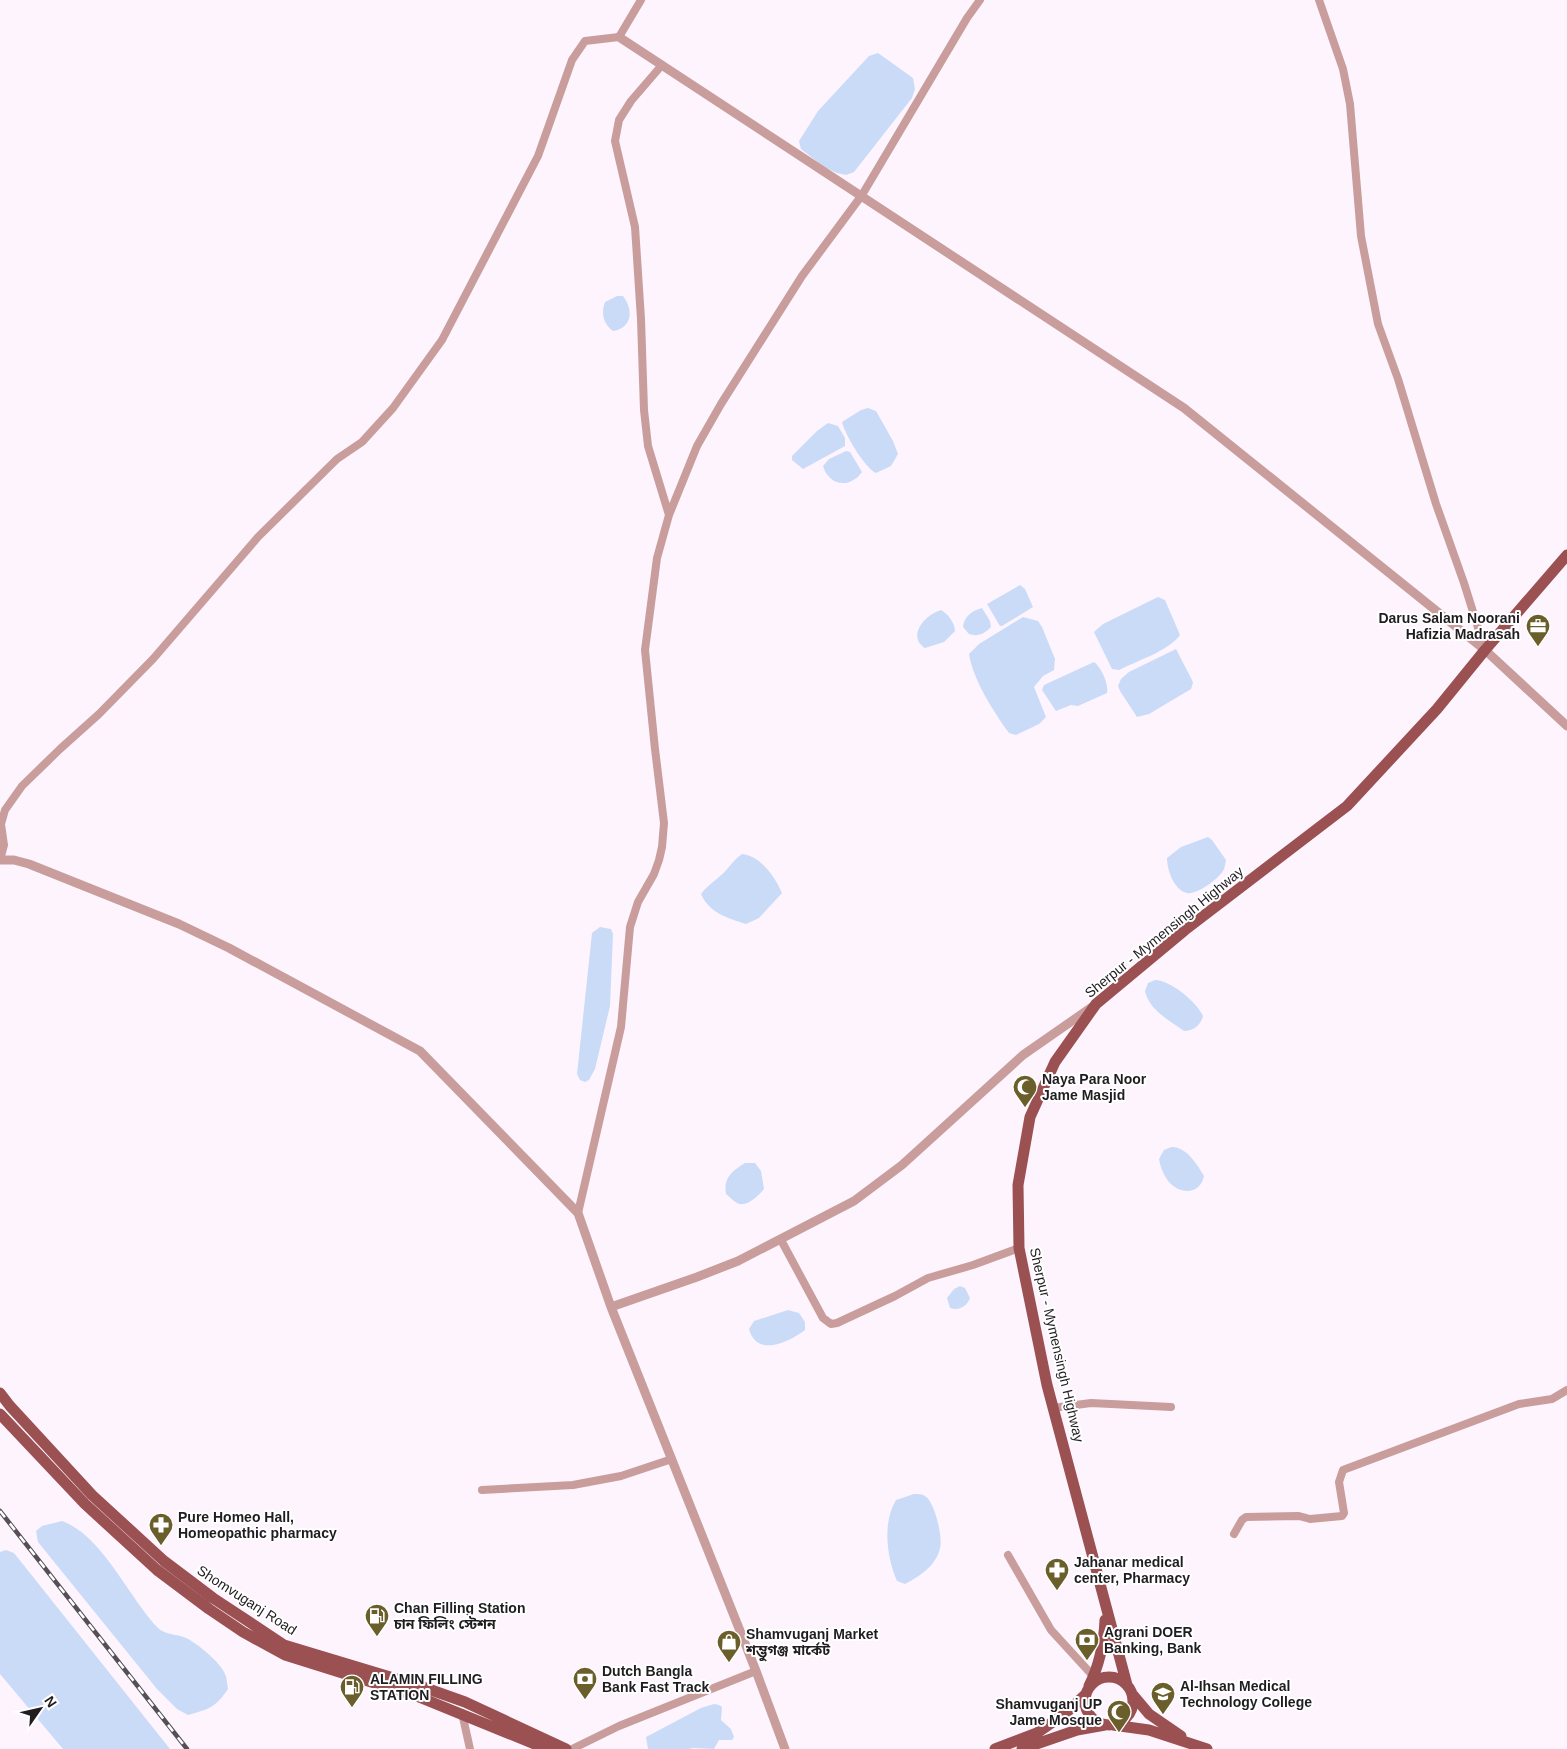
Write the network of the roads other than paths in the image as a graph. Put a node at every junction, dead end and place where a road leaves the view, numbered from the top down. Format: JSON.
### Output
{"nodes":[{"id":1,"x":641,"y":0,"type":"edge"},
{"id":2,"x":980,"y":0,"type":"edge"},
{"id":3,"x":1319,"y":0,"type":"edge"},
{"id":4,"x":619,"y":37,"type":"junction"},
{"id":5,"x":662,"y":65,"type":"junction"},
{"id":6,"x":862,"y":195,"type":"junction"},
{"id":7,"x":669,"y":515,"type":"junction"},
{"id":8,"x":1567,"y":555,"type":"edge"},
{"id":9,"x":1485,"y":650,"type":"junction"},
{"id":10,"x":1567,"y":726,"type":"edge"},
{"id":11,"x":0,"y":860,"type":"edge"},
{"id":12,"x":1096,"y":1004,"type":"junction"},
{"id":13,"x":578,"y":1213,"type":"junction"},
{"id":14,"x":781,"y":1240,"type":"junction"},
{"id":15,"x":1019,"y":1248,"type":"junction"},
{"id":16,"x":612,"y":1307,"type":"junction"},
{"id":17,"x":1567,"y":1390,"type":"edge"},
{"id":18,"x":0,"y":1392,"type":"edge"},
{"id":19,"x":1171,"y":1407,"type":"dead end"},
{"id":20,"x":1054,"y":1408,"type":"junction"},
{"id":21,"x":0,"y":1414,"type":"edge"},
{"id":22,"x":672,"y":1459,"type":"junction"},
{"id":23,"x":482,"y":1490,"type":"dead end"},
{"id":24,"x":1234,"y":1534,"type":"dead end"},
{"id":25,"x":1008,"y":1555,"type":"dead end"},
{"id":26,"x":1105,"y":1605,"type":"junction"},
{"id":27,"x":756,"y":1671,"type":"junction"},
{"id":28,"x":1090,"y":1686,"type":"junction"},
{"id":29,"x":1129,"y":1688,"type":"junction"},
{"id":30,"x":462,"y":1713,"type":"junction"},
{"id":31,"x":1109,"y":1725,"type":"junction"},
{"id":32,"x":1195,"y":1745,"type":"junction"},
{"id":33,"x":470,"y":1749,"type":"edge"},
{"id":34,"x":547,"y":1749,"type":"edge"},
{"id":35,"x":566,"y":1749,"type":"edge"},
{"id":36,"x":572,"y":1749,"type":"edge"},
{"id":37,"x":785,"y":1749,"type":"edge"},
{"id":38,"x":995,"y":1749,"type":"edge"},
{"id":39,"x":1022,"y":1749,"type":"edge"},
{"id":40,"x":1207,"y":1749,"type":"edge"}],
"edges":[{"from":1,"to":4,"type":"street"},
{"from":2,"to":6,"type":"street"},
{"from":3,"to":9,"type":"street"},
{"from":4,"to":5,"type":"street"},
{"from":4,"to":11,"type":"street"},
{"from":5,"to":6,"type":"street"},
{"from":5,"to":7,"type":"street"},
{"from":6,"to":7,"type":"street"},
{"from":6,"to":9,"type":"street"},
{"from":7,"to":13,"type":"street"},
{"from":8,"to":9,"type":"main road","name":"Sherpur - Mymensingh Highway"},
{"from":9,"to":10,"type":"street"},
{"from":9,"to":12,"type":"main road","name":"Sherpur - Mymensingh Highway"},
{"from":11,"to":13,"type":"street"},
{"from":12,"to":14,"type":"street"},
{"from":12,"to":15,"type":"main road","name":"Sherpur - Mymensingh Highway"},
{"from":13,"to":16,"type":"street"},
{"from":14,"to":15,"type":"street"},
{"from":14,"to":16,"type":"street"},
{"from":15,"to":20,"type":"main road","name":"Sherpur - Mymensingh Highway"},
{"from":16,"to":22,"type":"street"},
{"from":17,"to":24,"type":"street"},
{"from":18,"to":35,"type":"main road","name":"Shomvuganj Road"},
{"from":19,"to":20,"type":"street"},
{"from":20,"to":26,"type":"main road","name":"Sherpur - Mymensingh Highway"},
{"from":21,"to":30,"type":"main road","name":"Shomvuganj Road"},
{"from":22,"to":23,"type":"street"},
{"from":22,"to":27,"type":"street"},
{"from":25,"to":28,"type":"street"},
{"from":26,"to":28,"type":"main road","name":"Sherpur - Mymensingh Highway"},
{"from":26,"to":29,"type":"main road","name":"Sherpur - Mymensingh Highway"},
{"from":27,"to":36,"type":"street"},
{"from":27,"to":37,"type":"street"},
{"from":28,"to":29,"type":"main road"},
{"from":28,"to":31,"type":"main road"},
{"from":28,"to":38,"type":"main road"},
{"from":29,"to":31,"type":"main road"},
{"from":29,"to":32,"type":"main road","name":"Sherpur - Mymensingh Highway"},
{"from":30,"to":33,"type":"street"},
{"from":30,"to":34,"type":"main road","name":"Shomvuganj Road"},
{"from":31,"to":32,"type":"main road"},
{"from":31,"to":39,"type":"main road"},
{"from":32,"to":40,"type":"main road"}]}
